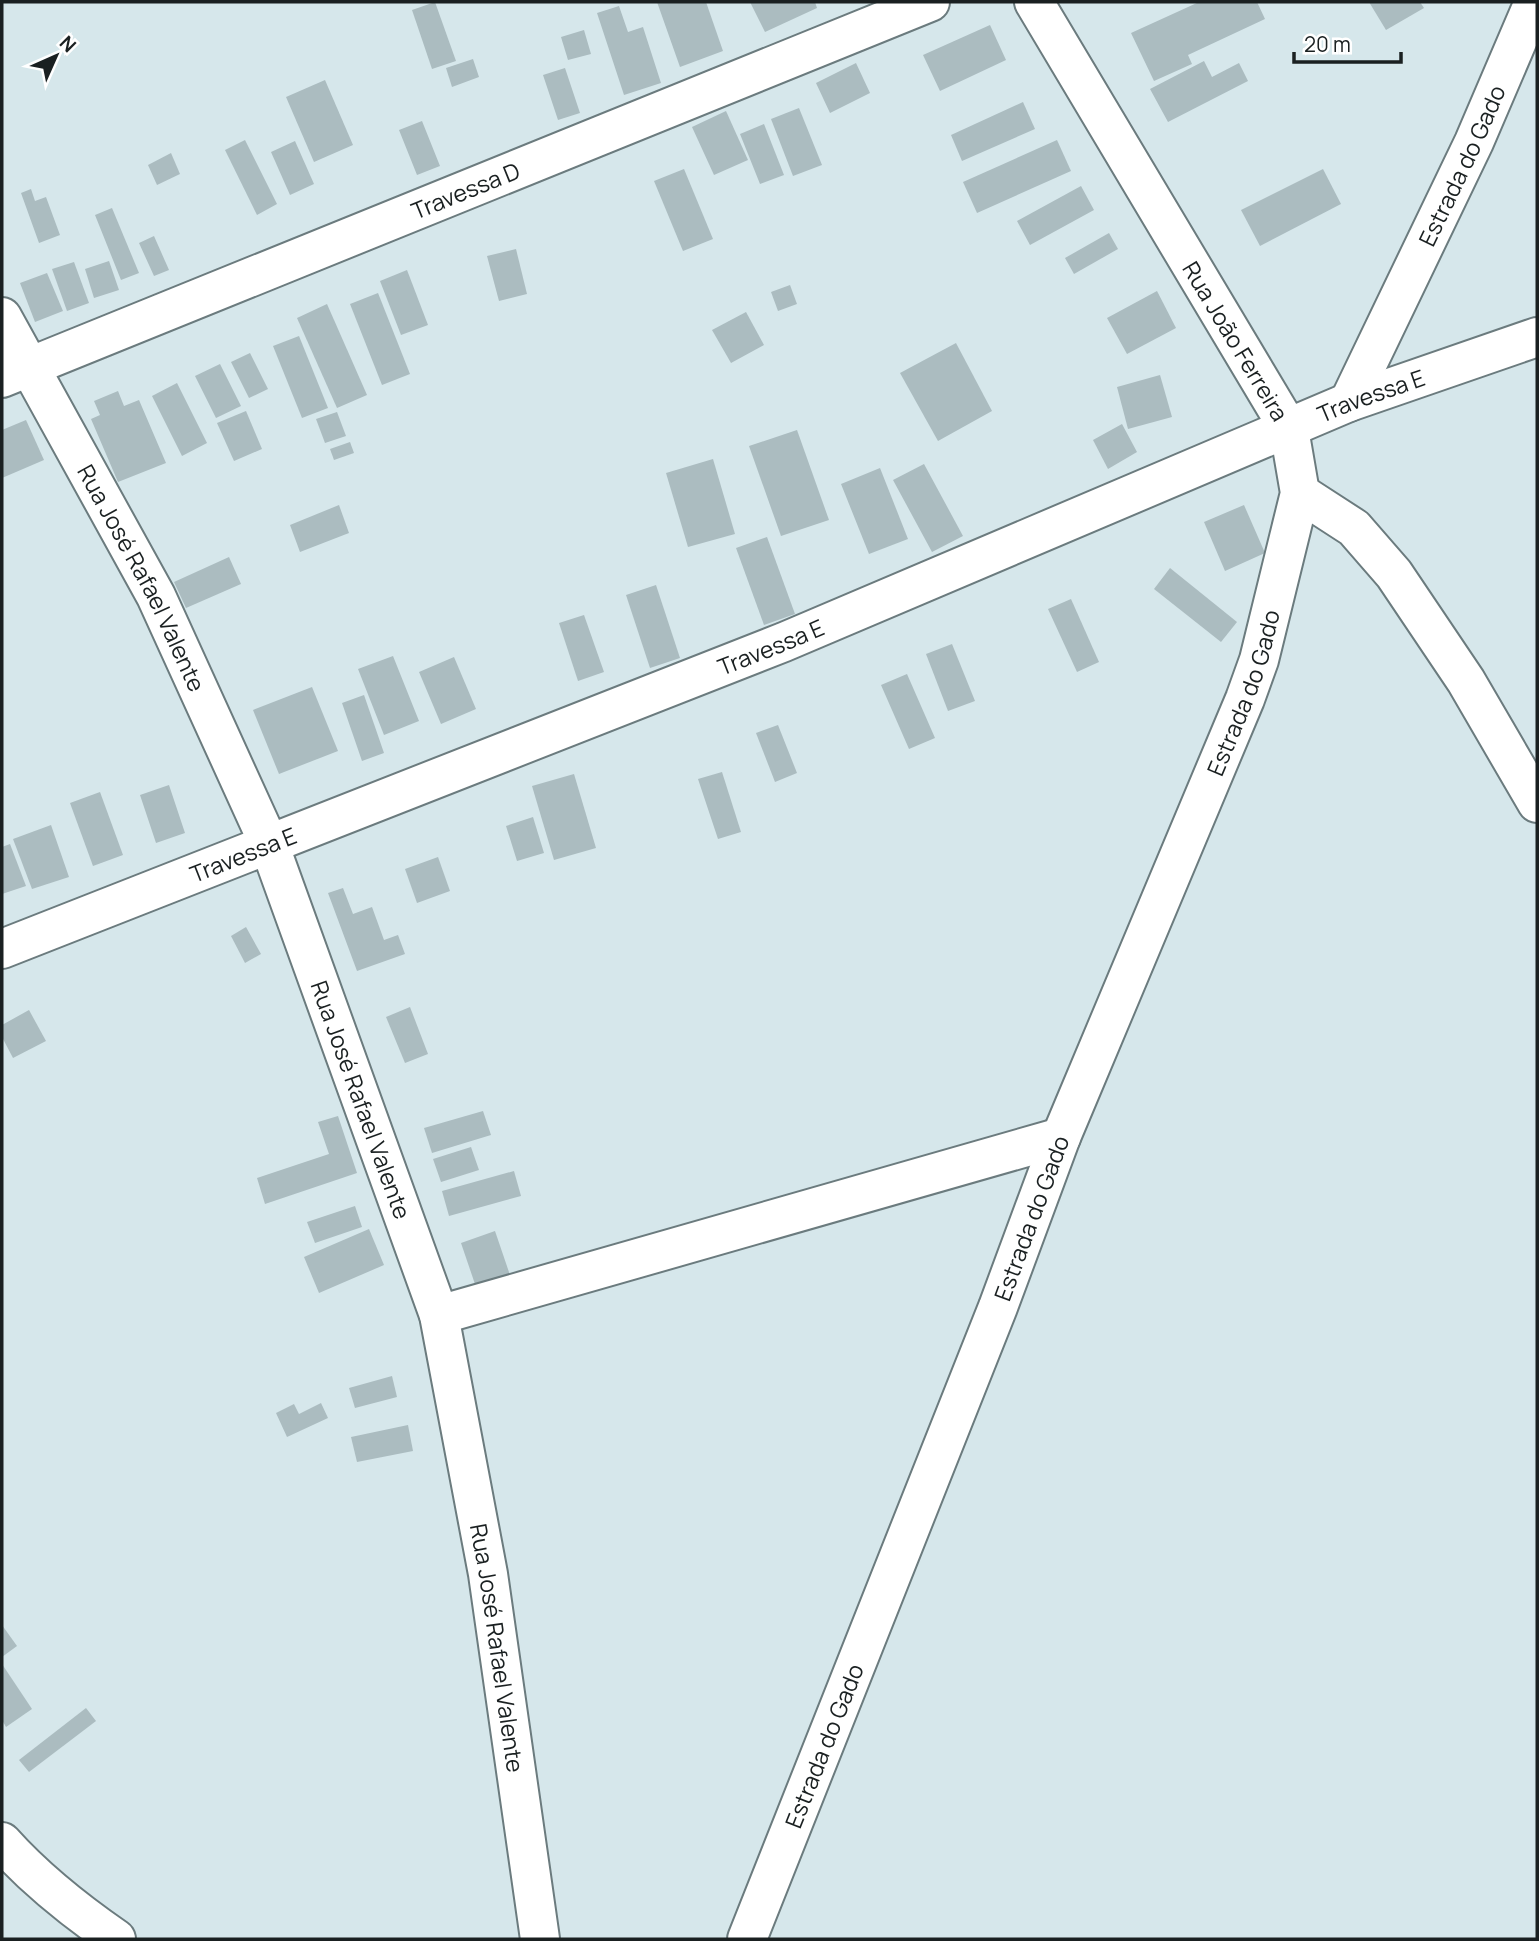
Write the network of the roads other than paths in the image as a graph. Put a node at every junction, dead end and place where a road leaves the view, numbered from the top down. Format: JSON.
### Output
{"nodes":[{"id":1,"x":930,"y":2,"type":"edge"},
{"id":2,"x":1034,"y":2,"type":"edge"},
{"id":3,"x":1534,"y":2,"type":"edge"},
{"id":4,"x":2,"y":317,"type":"edge"},
{"id":5,"x":1537,"y":337,"type":"edge"},
{"id":6,"x":16,"y":374,"type":"edge"},
{"id":7,"x":1349,"y":402,"type":"junction"},
{"id":8,"x":1289,"y":429,"type":"junction"},
{"id":9,"x":1300,"y":494,"type":"junction"},
{"id":10,"x":1537,"y":803,"type":"edge"},
{"id":11,"x":269,"y":844,"type":"junction"},
{"id":12,"x":2,"y":949,"type":"edge"},
{"id":13,"x":1061,"y":1137,"type":"junction"},
{"id":14,"x":439,"y":1315,"type":"junction"},
{"id":15,"x":2,"y":1842,"type":"edge"},
{"id":16,"x":116,"y":1939,"type":"edge"},
{"id":17,"x":540,"y":1939,"type":"edge"},
{"id":18,"x":747,"y":1939,"type":"edge"}],
"edges":[{"from":1,"to":6,"type":"street","name":"Travessa D"},
{"from":2,"to":8,"type":"street","name":"Rua João Ferreira"},
{"from":3,"to":7,"type":"street","name":"Estrada do Gado"},
{"from":4,"to":6,"type":"street","name":"Rua José Rafael Valente"},
{"from":5,"to":7,"type":"street","name":"Travessa E"},
{"from":6,"to":11,"type":"street","name":"Rua José Rafael Valente"},
{"from":7,"to":8,"type":"street","name":"Travessa E"},
{"from":8,"to":9,"type":"street","name":"Rua João Ferreira"},
{"from":8,"to":11,"type":"street","name":"Travessa E"},
{"from":9,"to":10,"type":"street"},
{"from":9,"to":13,"type":"street","name":"Estrada do Gado"},
{"from":11,"to":12,"type":"street","name":"Travessa E"},
{"from":11,"to":14,"type":"street","name":"Rua José Rafael Valente"},
{"from":13,"to":14,"type":"street"},
{"from":13,"to":18,"type":"street","name":"Estrada do Gado"},
{"from":14,"to":17,"type":"street","name":"Rua José Rafael Valente"},
{"from":15,"to":16,"type":"street"}]}
